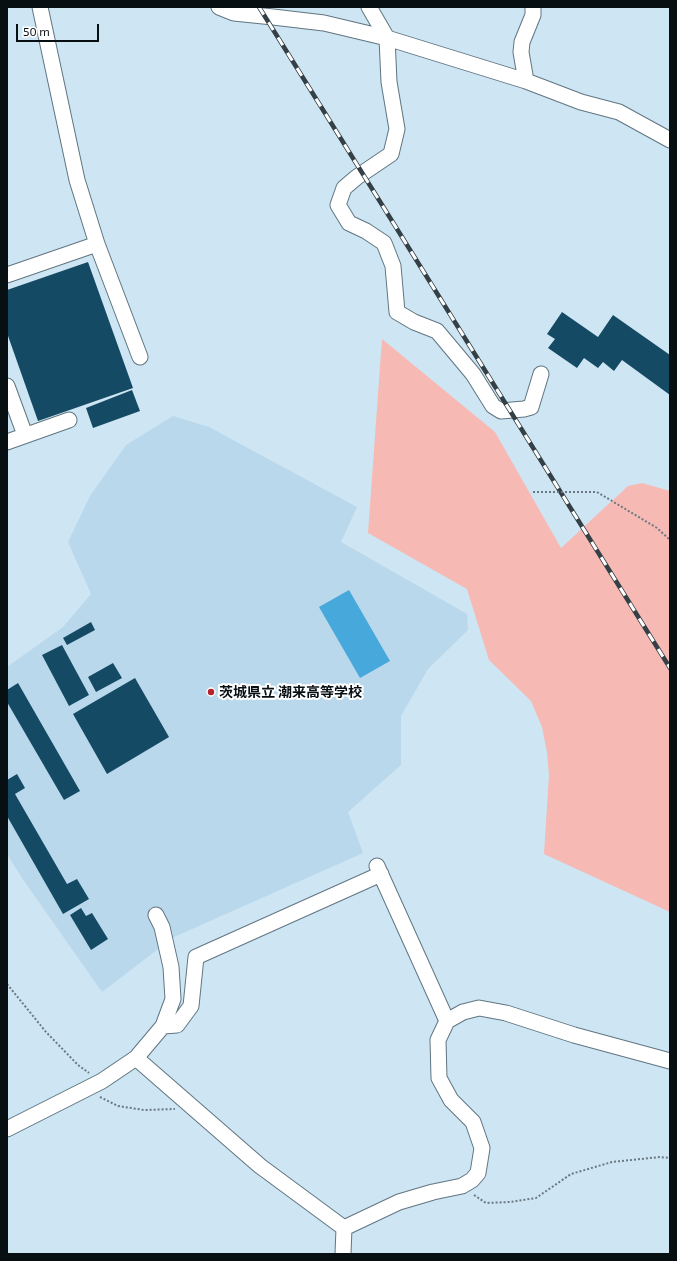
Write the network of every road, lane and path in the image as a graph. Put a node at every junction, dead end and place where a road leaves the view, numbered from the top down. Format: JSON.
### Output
{"nodes":[{"id":1,"x":40,"y":7,"type":"edge"},
{"id":2,"x":219,"y":7,"type":"edge"},
{"id":3,"x":369,"y":7,"type":"edge"},
{"id":4,"x":533,"y":7,"type":"edge"},
{"id":5,"x":387,"y":38,"type":"junction"},
{"id":6,"x":526,"y":81,"type":"junction"},
{"id":7,"x":670,"y":140,"type":"edge"},
{"id":8,"x":97,"y":244,"type":"junction"},
{"id":9,"x":7,"y":275,"type":"edge"},
{"id":10,"x":140,"y":357,"type":"dead end"},
{"id":11,"x":541,"y":374,"type":"dead end"},
{"id":12,"x":7,"y":386,"type":"edge"},
{"id":13,"x":69,"y":420,"type":"dead end"},
{"id":14,"x":25,"y":435,"type":"junction"},
{"id":15,"x":7,"y":442,"type":"edge"},
{"id":16,"x":533,"y":492,"type":"dead end"},
{"id":17,"x":670,"y":540,"type":"edge"},
{"id":18,"x":156,"y":915,"type":"dead end"},
{"id":19,"x":7,"y":984,"type":"edge"},
{"id":20,"x":448,"y":1021,"type":"junction"},
{"id":21,"x":163,"y":1026,"type":"junction"},
{"id":22,"x":136,"y":1058,"type":"junction"},
{"id":23,"x":670,"y":1060,"type":"edge"},
{"id":24,"x":102,"y":1081,"type":"junction"},
{"id":25,"x":87,"y":1090,"type":"junction"},
{"id":26,"x":194,"y":1108,"type":"junction"},
{"id":27,"x":7,"y":1129,"type":"edge"},
{"id":28,"x":670,"y":1158,"type":"edge"},
{"id":29,"x":462,"y":1186,"type":"junction"},
{"id":30,"x":344,"y":1228,"type":"junction"},
{"id":31,"x":343,"y":1254,"type":"edge"}],
"edges":[{"from":1,"to":8,"type":"street"},
{"from":2,"to":5,"type":"street"},
{"from":3,"to":5,"type":"street"},
{"from":4,"to":6,"type":"street"},
{"from":5,"to":6,"type":"street"},
{"from":5,"to":11,"type":"street"},
{"from":6,"to":7,"type":"street"},
{"from":8,"to":9,"type":"street"},
{"from":8,"to":10,"type":"street"},
{"from":12,"to":14,"type":"street"},
{"from":13,"to":14,"type":"street"},
{"from":14,"to":15,"type":"street"},
{"from":16,"to":17,"type":"path","bridge":true},
{"from":18,"to":21,"type":"street"},
{"from":19,"to":24,"type":"path"},
{"from":20,"to":21,"type":"street"},
{"from":20,"to":23,"type":"street"},
{"from":20,"to":29,"type":"street"},
{"from":21,"to":22,"type":"street"},
{"from":22,"to":24,"type":"street"},
{"from":22,"to":26,"type":"street"},
{"from":24,"to":25,"type":"street"},
{"from":25,"to":26,"type":"path"},
{"from":25,"to":27,"type":"street"},
{"from":26,"to":30,"type":"street"},
{"from":28,"to":29,"type":"path"},
{"from":29,"to":30,"type":"street"},
{"from":30,"to":31,"type":"street"}]}
